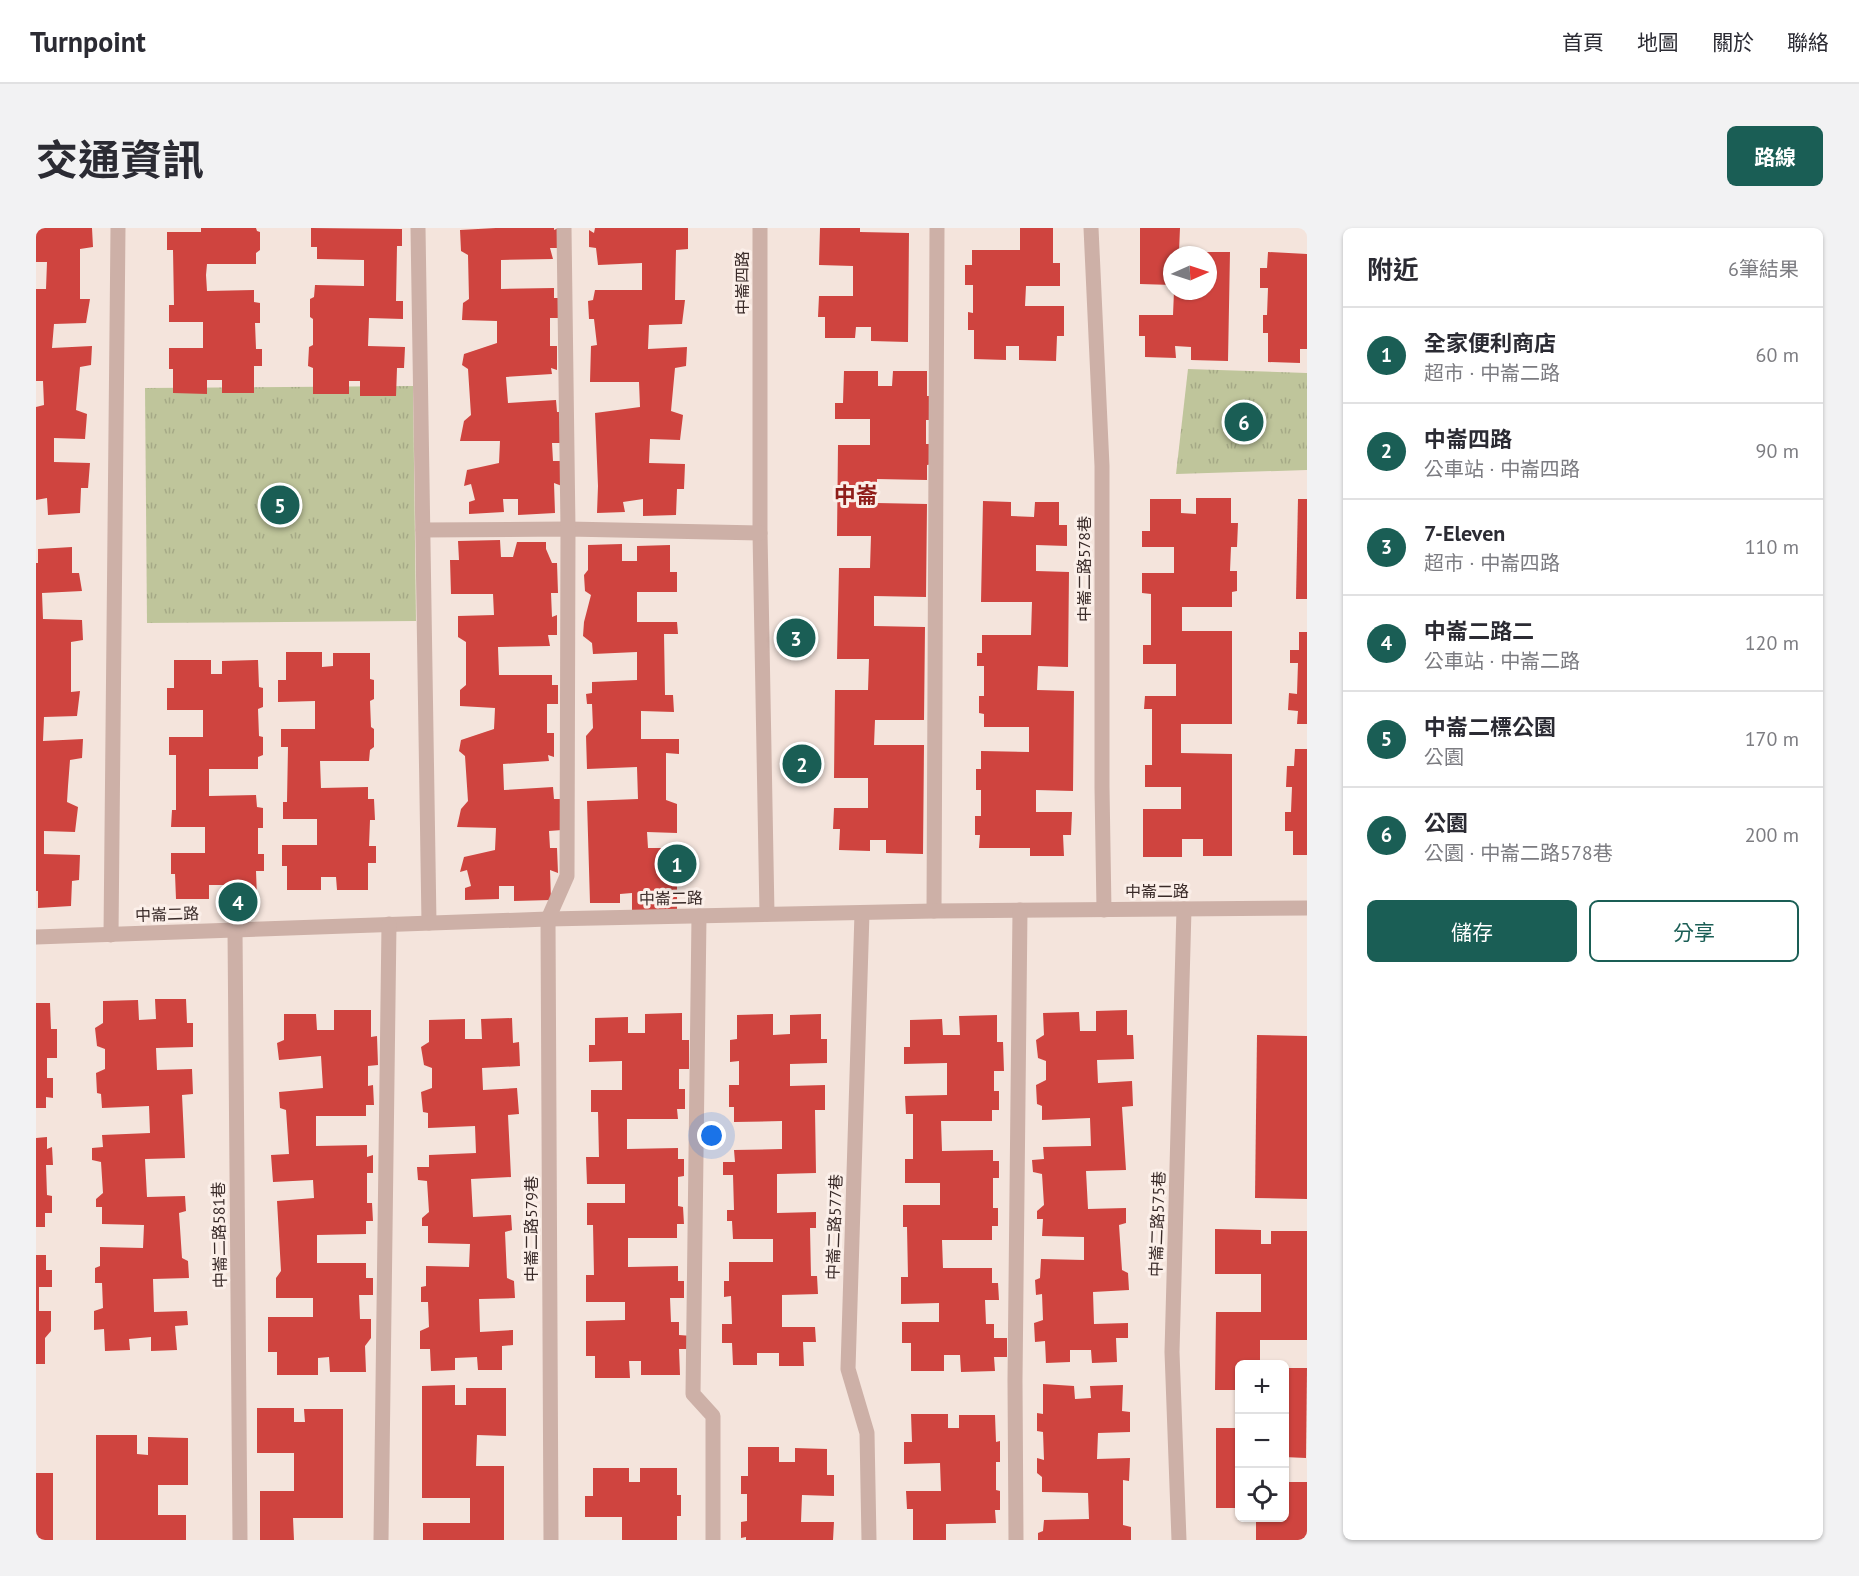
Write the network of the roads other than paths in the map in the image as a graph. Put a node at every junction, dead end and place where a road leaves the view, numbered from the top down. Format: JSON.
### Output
{"nodes":[{"id":1,"x":118,"y":228,"type":"edge"},
{"id":2,"x":418,"y":228,"type":"edge"},
{"id":3,"x":564,"y":228,"type":"edge"},
{"id":4,"x":760,"y":228,"type":"edge"},
{"id":5,"x":937,"y":228,"type":"edge"},
{"id":6,"x":1091,"y":228,"type":"edge"},
{"id":7,"x":568,"y":529,"type":"junction"},
{"id":8,"x":423,"y":530,"type":"junction"},
{"id":9,"x":760,"y":533,"type":"junction"},
{"id":10,"x":1307,"y":908,"type":"edge"},
{"id":11,"x":1184,"y":909,"type":"junction"},
{"id":12,"x":1020,"y":910,"type":"junction"},
{"id":13,"x":1104,"y":910,"type":"junction"},
{"id":14,"x":934,"y":911,"type":"junction"},
{"id":15,"x":862,"y":913,"type":"junction"},
{"id":16,"x":767,"y":914,"type":"junction"},
{"id":17,"x":699,"y":916,"type":"junction"},
{"id":18,"x":548,"y":919,"type":"junction"},
{"id":19,"x":429,"y":923,"type":"junction"},
{"id":20,"x":389,"y":924,"type":"junction"},
{"id":21,"x":235,"y":930,"type":"junction"},
{"id":22,"x":111,"y":934,"type":"junction"},
{"id":23,"x":36,"y":937,"type":"edge"},
{"id":24,"x":240,"y":1540,"type":"edge"},
{"id":25,"x":381,"y":1540,"type":"edge"},
{"id":26,"x":550,"y":1540,"type":"edge"},
{"id":27,"x":713,"y":1540,"type":"edge"},
{"id":28,"x":869,"y":1540,"type":"edge"},
{"id":29,"x":1016,"y":1540,"type":"edge"},
{"id":30,"x":1179,"y":1540,"type":"edge"}],
"edges":[{"from":1,"to":22,"type":"street"},
{"from":2,"to":8,"type":"street"},
{"from":3,"to":7,"type":"street"},
{"from":4,"to":9,"type":"street","name":"中崙四路"},
{"from":5,"to":14,"type":"street"},
{"from":6,"to":13,"type":"street","name":"中崙二路578巷"},
{"from":7,"to":8,"type":"street"},
{"from":7,"to":9,"type":"street"},
{"from":7,"to":18,"type":"street"},
{"from":8,"to":19,"type":"street"},
{"from":9,"to":16,"type":"street","name":"中崙四路"},
{"from":10,"to":11,"type":"street","name":"中崙二路"},
{"from":11,"to":13,"type":"street","name":"中崙二路"},
{"from":11,"to":30,"type":"street","name":"中崙二路575巷"},
{"from":12,"to":13,"type":"street","name":"中崙二路"},
{"from":12,"to":14,"type":"street","name":"中崙二路"},
{"from":12,"to":29,"type":"street"},
{"from":14,"to":15,"type":"street","name":"中崙二路"},
{"from":15,"to":16,"type":"street","name":"中崙二路"},
{"from":15,"to":28,"type":"street","name":"中崙二路577巷"},
{"from":16,"to":17,"type":"street","name":"中崙二路"},
{"from":17,"to":18,"type":"street","name":"中崙二路"},
{"from":17,"to":27,"type":"street"},
{"from":18,"to":19,"type":"street","name":"中崙二路"},
{"from":18,"to":26,"type":"street","name":"中崙二路579巷"},
{"from":19,"to":20,"type":"street","name":"中崙二路"},
{"from":20,"to":21,"type":"street","name":"中崙二路"},
{"from":20,"to":25,"type":"street"},
{"from":21,"to":22,"type":"street","name":"中崙二路"},
{"from":21,"to":24,"type":"street","name":"中崙二路581巷"},
{"from":22,"to":23,"type":"street","name":"中崙二路"}]}
